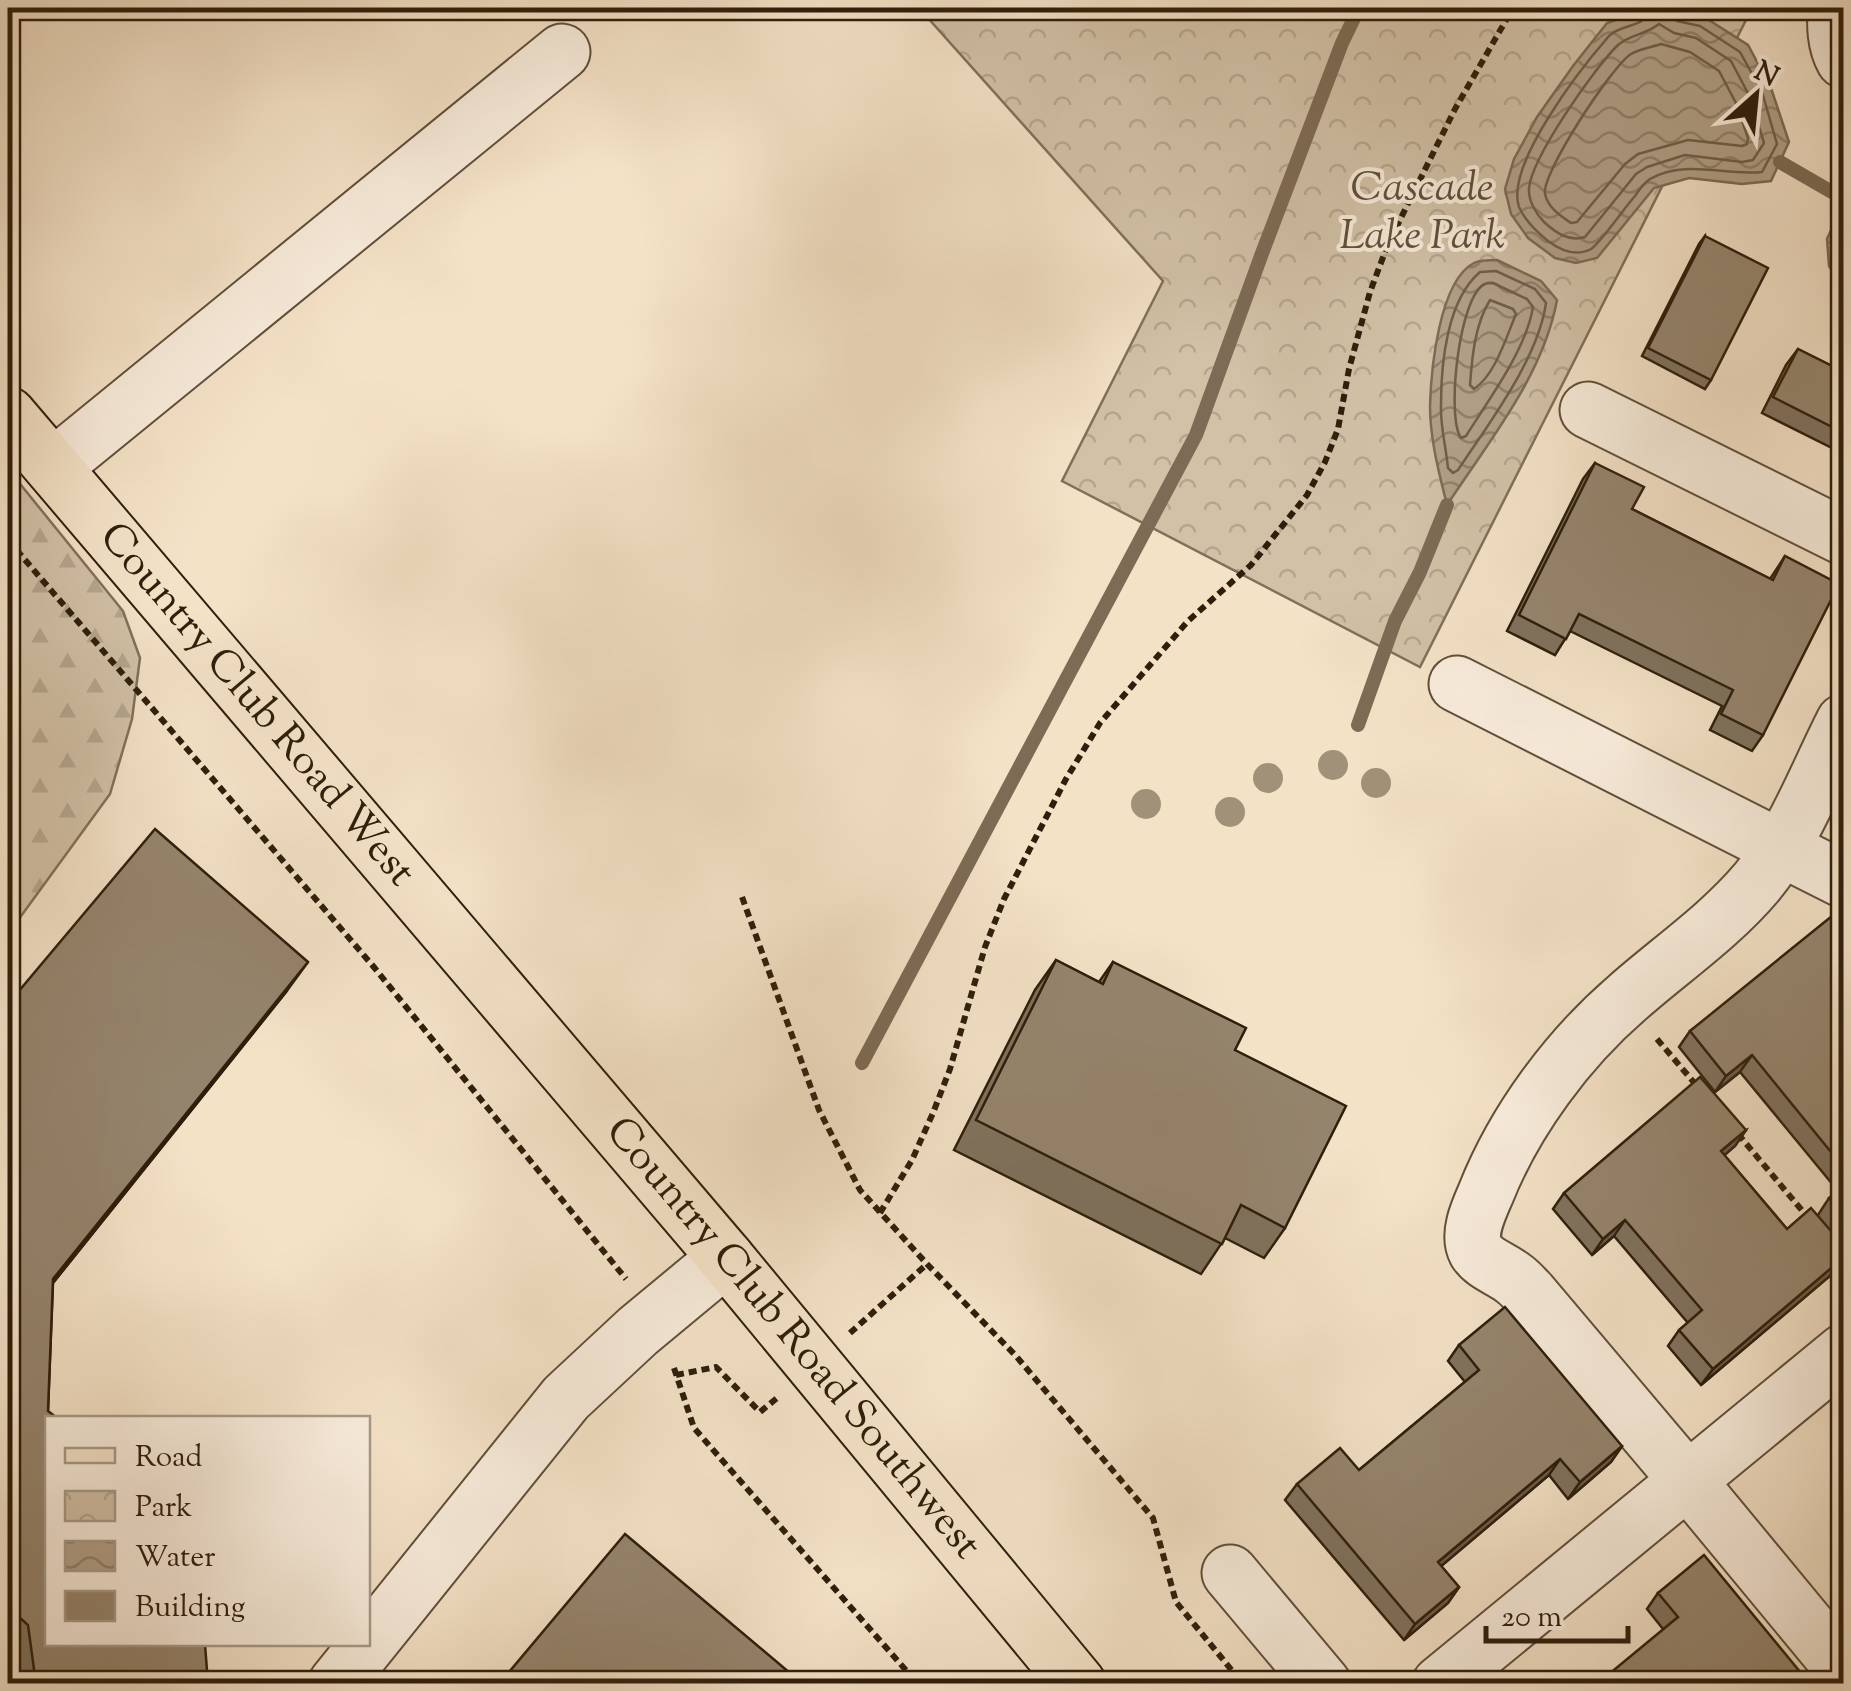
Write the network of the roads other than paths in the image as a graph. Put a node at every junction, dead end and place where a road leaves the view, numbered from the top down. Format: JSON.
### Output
{"nodes":[{"id":1,"x":1836,"y":8,"type":"edge"},
{"id":2,"x":562,"y":52,"type":"dead end"},
{"id":3,"x":1844,"y":60,"type":"edge"},
{"id":4,"x":1588,"y":410,"type":"dead end"},
{"id":5,"x":8,"y":415,"type":"edge"},
{"id":6,"x":54,"y":467,"type":"junction"},
{"id":7,"x":1844,"y":537,"type":"edge"},
{"id":8,"x":1457,"y":684,"type":"dead end"},
{"id":9,"x":1844,"y":722,"type":"edge"},
{"id":10,"x":1781,"y":848,"type":"junction"},
{"id":11,"x":1844,"y":880,"type":"edge"},
{"id":12,"x":503,"y":996,"type":"joint"},
{"id":13,"x":726,"y":1258,"type":"junction"},
{"id":14,"x":1844,"y":1352,"type":"edge"},
{"id":15,"x":1687,"y":1480,"type":"junction"},
{"id":16,"x":1230,"y":1573,"type":"dead end"},
{"id":17,"x":370,"y":1642,"type":"edge"},
{"id":18,"x":367,"y":1646,"type":"edge"},
{"id":19,"x":1844,"y":1670,"type":"edge"},
{"id":20,"x":336,"y":1684,"type":"edge"},
{"id":21,"x":1078,"y":1684,"type":"edge"},
{"id":22,"x":1323,"y":1684,"type":"edge"},
{"id":23,"x":1440,"y":1684,"type":"edge"}],
"edges":[{"from":1,"to":3,"type":"street"},
{"from":2,"to":6,"type":"street"},
{"from":4,"to":7,"type":"street"},
{"from":5,"to":6,"type":"main road","name":"Country Club Road West"},
{"from":6,"to":12,"type":"main road","name":"Country Club Road West"},
{"from":8,"to":10,"type":"street"},
{"from":9,"to":10,"type":"street"},
{"from":10,"to":11,"type":"street"},
{"from":10,"to":15,"type":"street"},
{"from":12,"to":13,"type":"main road","name":"Country Club Road Southwest"},
{"from":13,"to":17,"type":"street"},
{"from":13,"to":21,"type":"main road","name":"Country Club Road Southwest"},
{"from":14,"to":15,"type":"street"},
{"from":15,"to":19,"type":"street"},
{"from":15,"to":23,"type":"street"},
{"from":16,"to":22,"type":"street"},
{"from":18,"to":20,"type":"street"}]}
